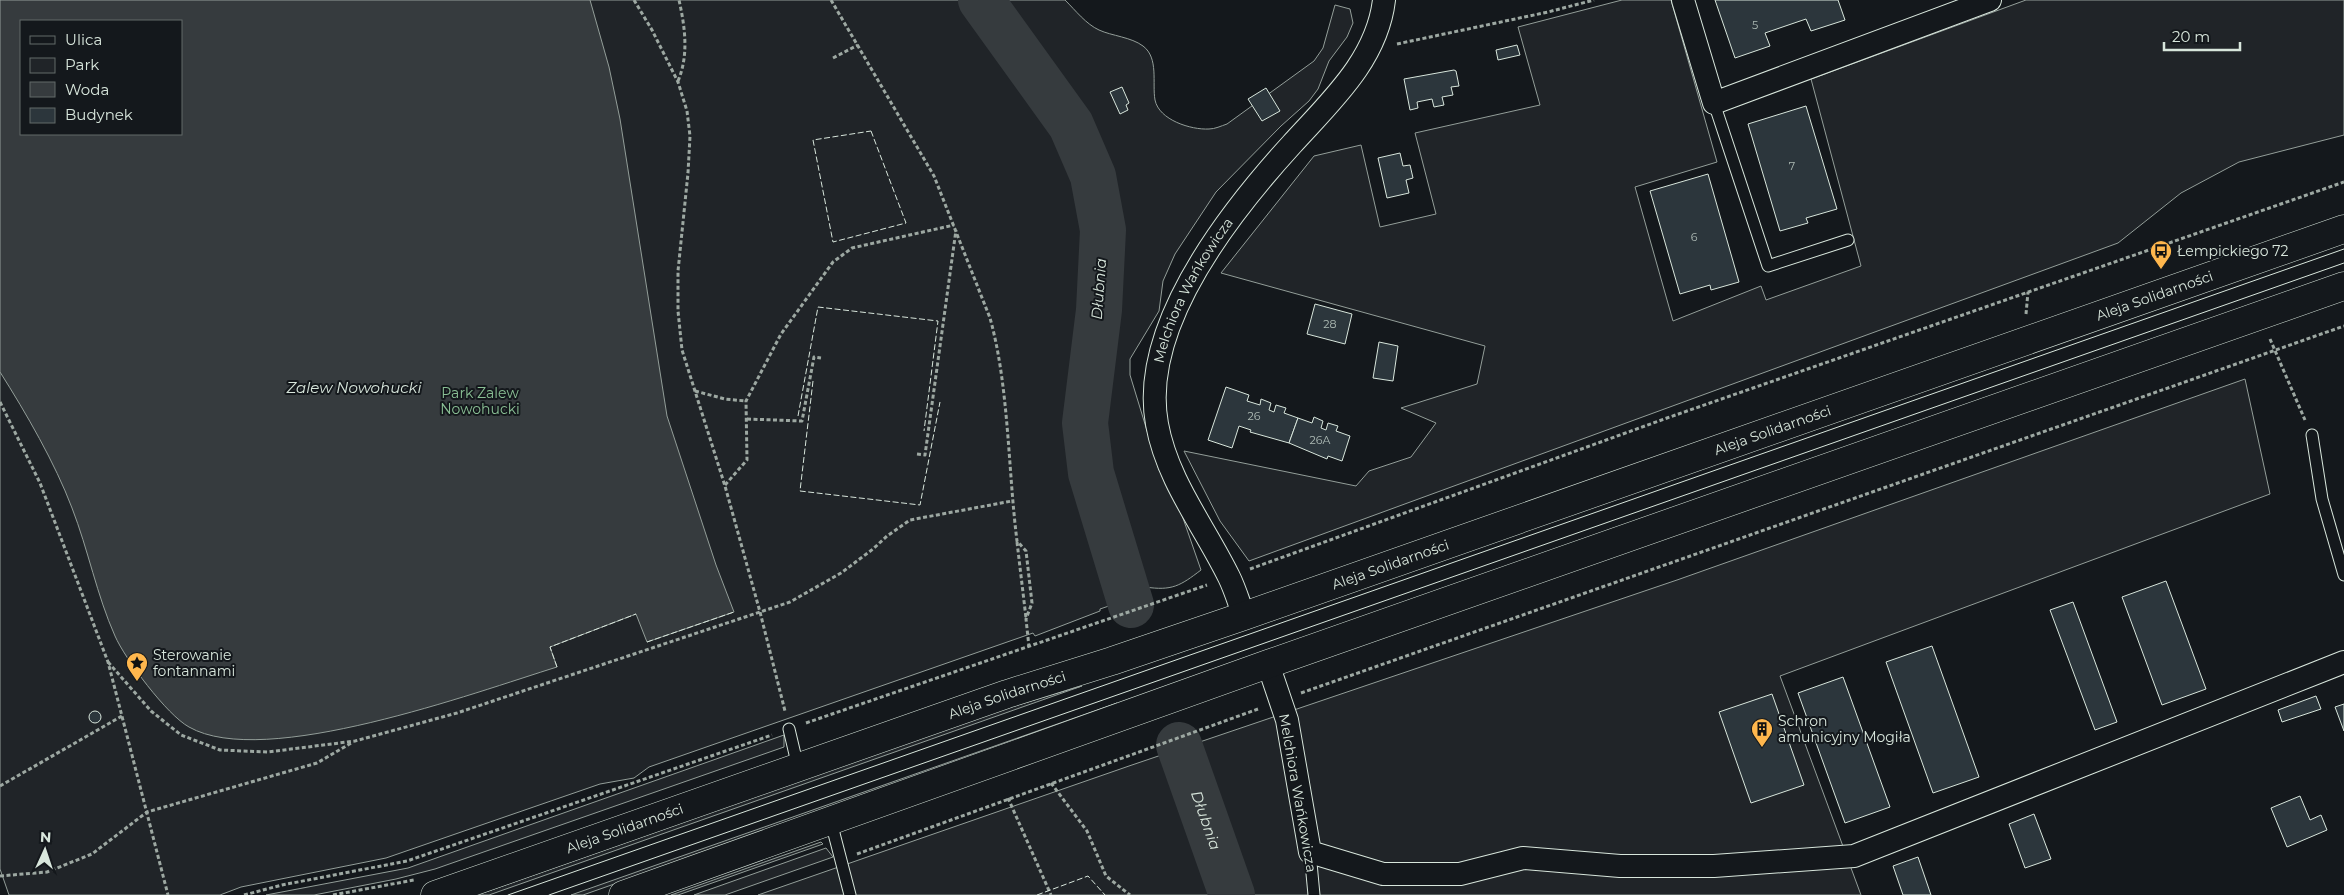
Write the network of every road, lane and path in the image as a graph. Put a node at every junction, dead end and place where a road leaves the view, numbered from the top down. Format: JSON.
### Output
{"nodes":[{"id":1,"x":634,"y":0,"type":"edge"},
{"id":2,"x":679,"y":0,"type":"edge"},
{"id":3,"x":831,"y":0,"type":"edge"},
{"id":4,"x":1384,"y":0,"type":"edge"},
{"id":5,"x":1594,"y":0,"type":"edge"},
{"id":6,"x":1684,"y":0,"type":"edge"},
{"id":7,"x":1990,"y":0,"type":"edge"},
{"id":8,"x":1389,"y":45,"type":"dead end"},
{"id":9,"x":858,"y":46,"type":"junction"},
{"id":10,"x":833,"y":58,"type":"dead end"},
{"id":11,"x":678,"y":82,"type":"junction"},
{"id":12,"x":1714,"y":103,"type":"junction"},
{"id":13,"x":2344,"y":182,"type":"edge"},
{"id":14,"x":954,"y":225,"type":"junction"},
{"id":15,"x":956,"y":229,"type":"junction"},
{"id":16,"x":2344,"y":229,"type":"edge"},
{"id":17,"x":1848,"y":240,"type":"dead end"},
{"id":18,"x":2344,"y":286,"type":"edge"},
{"id":19,"x":2028,"y":292,"type":"junction"},
{"id":20,"x":2026,"y":307,"type":"dead end"},
{"id":21,"x":2260,"y":315,"type":"junction"},
{"id":22,"x":2344,"y":326,"type":"edge"},
{"id":23,"x":2275,"y":351,"type":"junction"},
{"id":24,"x":821,"y":358,"type":"dead end"},
{"id":25,"x":695,"y":391,"type":"junction"},
{"id":26,"x":746,"y":401,"type":"junction"},
{"id":27,"x":0,"y":402,"type":"edge"},
{"id":28,"x":747,"y":419,"type":"junction"},
{"id":29,"x":2312,"y":436,"type":"joint"},
{"id":30,"x":917,"y":454,"type":"dead end"},
{"id":31,"x":725,"y":486,"type":"junction"},
{"id":32,"x":1012,"y":501,"type":"junction"},
{"id":33,"x":1017,"y":541,"type":"junction"},
{"id":34,"x":1244,"y":571,"type":"dead end"},
{"id":35,"x":2344,"y":575,"type":"edge"},
{"id":36,"x":1215,"y":582,"type":"dead end"},
{"id":37,"x":760,"y":612,"type":"junction"},
{"id":38,"x":1244,"y":616,"type":"junction"},
{"id":39,"x":1026,"y":618,"type":"junction"},
{"id":40,"x":1029,"y":647,"type":"junction"},
{"id":41,"x":108,"y":662,"type":"junction"},
{"id":42,"x":2344,"y":662,"type":"edge"},
{"id":43,"x":1268,"y":664,"type":"junction"},
{"id":44,"x":1300,"y":694,"type":"dead end"},
{"id":45,"x":1261,"y":708,"type":"dead end"},
{"id":46,"x":122,"y":716,"type":"junction"},
{"id":47,"x":793,"y":728,"type":"junction"},
{"id":48,"x":772,"y":735,"type":"dead end"},
{"id":49,"x":355,"y":741,"type":"junction"},
{"id":50,"x":798,"y":767,"type":"junction"},
{"id":51,"x":1051,"y":783,"type":"junction"},
{"id":52,"x":0,"y":786,"type":"edge"},
{"id":53,"x":1008,"y":798,"type":"junction"},
{"id":54,"x":147,"y":812,"type":"junction"},
{"id":55,"x":831,"y":822,"type":"junction"},
{"id":56,"x":1310,"y":852,"type":"junction"},
{"id":57,"x":850,"y":857,"type":"dead end"},
{"id":58,"x":0,"y":876,"type":"edge"},
{"id":59,"x":168,"y":895,"type":"edge"},
{"id":60,"x":244,"y":895,"type":"edge"},
{"id":61,"x":435,"y":895,"type":"edge"},
{"id":62,"x":623,"y":895,"type":"edge"},
{"id":63,"x":850,"y":895,"type":"edge"},
{"id":64,"x":1051,"y":895,"type":"edge"},
{"id":65,"x":1130,"y":895,"type":"edge"},
{"id":66,"x":1314,"y":895,"type":"edge"}],
"edges":[{"from":1,"to":11,"type":"path"},
{"from":2,"to":11,"type":"path"},
{"from":3,"to":9,"type":"path"},
{"from":4,"to":38,"type":"street","name":"Melchiora Wańkowicza"},
{"from":5,"to":8,"type":"path"},
{"from":6,"to":12,"type":"street"},
{"from":7,"to":12,"type":"street"},
{"from":9,"to":10,"type":"path"},
{"from":9,"to":14,"type":"path"},
{"from":11,"to":25,"type":"path"},
{"from":12,"to":17,"type":"lane"},
{"from":13,"to":19,"type":"path"},
{"from":14,"to":15,"type":"path"},
{"from":14,"to":26,"type":"path"},
{"from":15,"to":30,"type":"path"},
{"from":15,"to":32,"type":"path"},
{"from":16,"to":38,"type":"street","name":"Aleja Solidarności"},
{"from":18,"to":21,"type":"street"},
{"from":19,"to":20,"type":"path"},
{"from":19,"to":34,"type":"path"},
{"from":21,"to":23,"type":"path"},
{"from":21,"to":43,"type":"street"},
{"from":22,"to":23,"type":"path"},
{"from":23,"to":29,"type":"path"},
{"from":23,"to":44,"type":"path"},
{"from":24,"to":28,"type":"path"},
{"from":25,"to":26,"type":"path"},
{"from":25,"to":31,"type":"path"},
{"from":26,"to":28,"type":"path"},
{"from":27,"to":41,"type":"path"},
{"from":28,"to":31,"type":"path"},
{"from":29,"to":35,"type":"lane"},
{"from":31,"to":37,"type":"path"},
{"from":32,"to":33,"type":"path"},
{"from":32,"to":37,"type":"path"},
{"from":33,"to":39,"type":"path"},
{"from":33,"to":39,"type":"path"},
{"from":36,"to":40,"type":"path"},
{"from":37,"to":47,"type":"path"},
{"from":37,"to":49,"type":"path"},
{"from":38,"to":50,"type":"street","name":"Aleja Solidarności"},
{"from":39,"to":40,"type":"path"},
{"from":40,"to":47,"type":"path"},
{"from":41,"to":46,"type":"path"},
{"from":41,"to":49,"type":"path"},
{"from":42,"to":56,"type":"street"},
{"from":43,"to":55,"type":"street"},
{"from":43,"to":56,"type":"street","name":"Melchiora Wańkowicza"},
{"from":45,"to":51,"type":"path"},
{"from":46,"to":52,"type":"path"},
{"from":46,"to":54,"type":"path"},
{"from":47,"to":50,"type":"lane"},
{"from":48,"to":60,"type":"path"},
{"from":49,"to":54,"type":"path"},
{"from":50,"to":61,"type":"street","name":"Aleja Solidarności"},
{"from":51,"to":53,"type":"path"},
{"from":51,"to":65,"type":"path"},
{"from":53,"to":57,"type":"path"},
{"from":53,"to":64,"type":"path"},
{"from":54,"to":58,"type":"path"},
{"from":54,"to":59,"type":"path"},
{"from":55,"to":62,"type":"street"},
{"from":55,"to":63,"type":"lane"},
{"from":56,"to":66,"type":"lane","name":"Melchiora Wańkowicza"}]}
